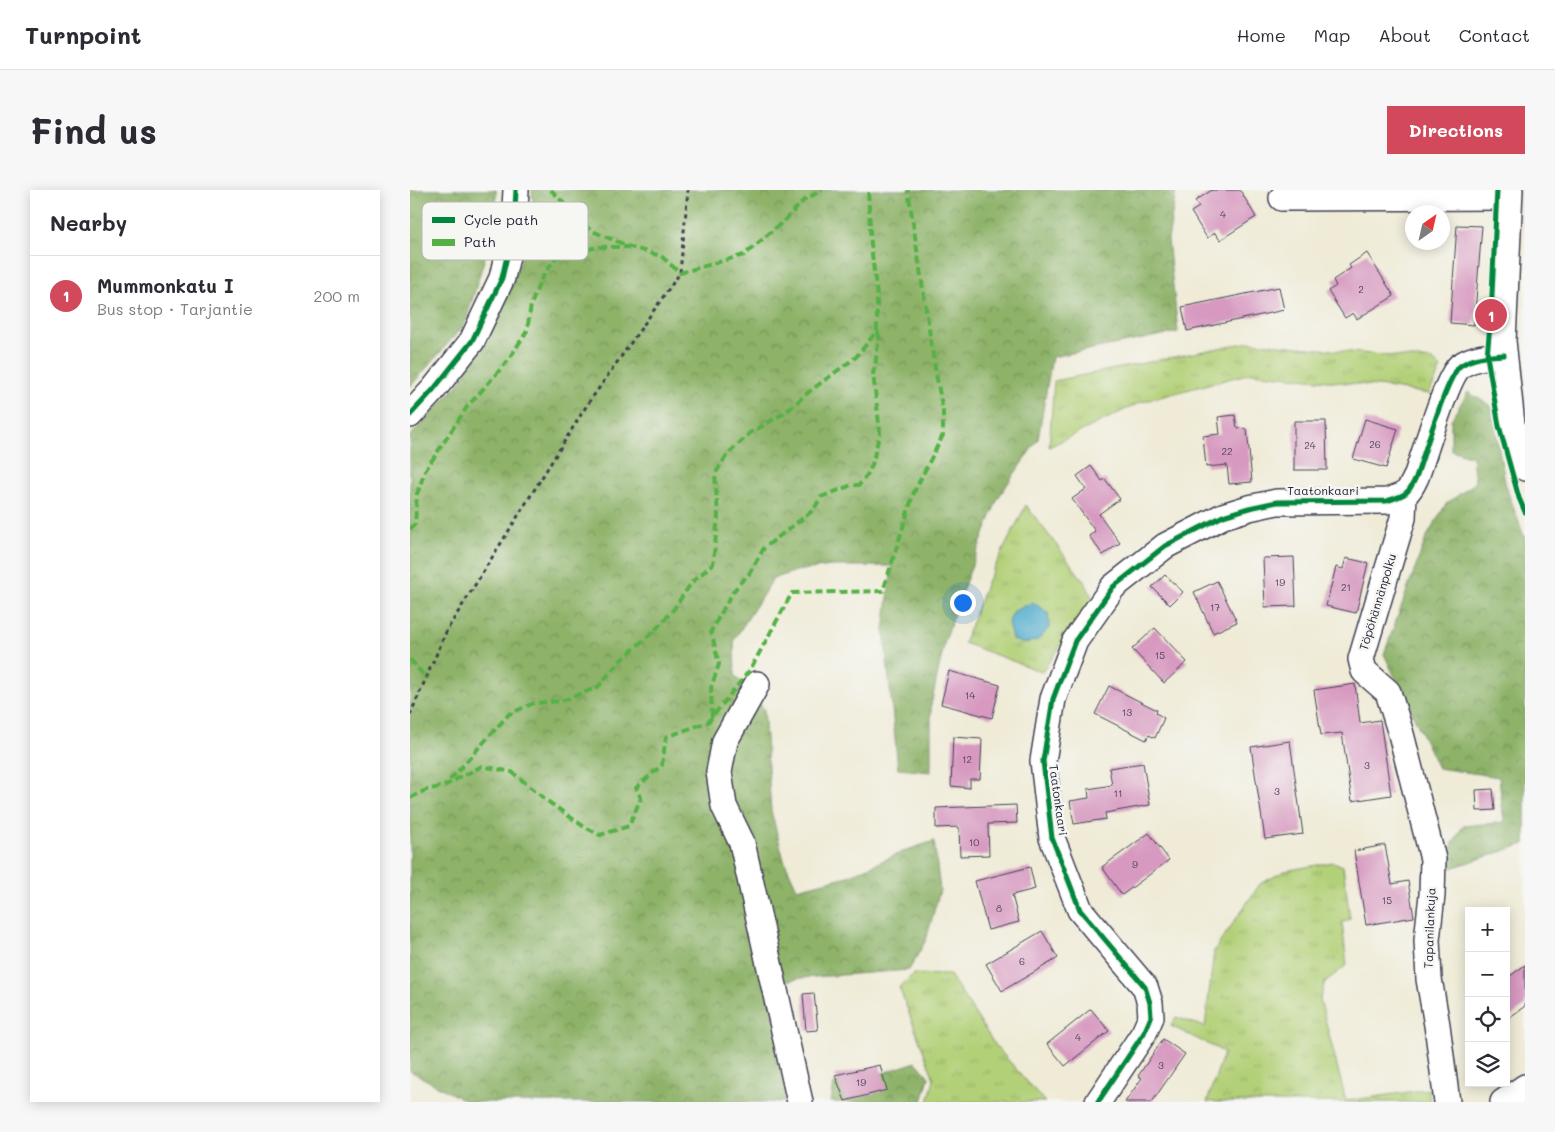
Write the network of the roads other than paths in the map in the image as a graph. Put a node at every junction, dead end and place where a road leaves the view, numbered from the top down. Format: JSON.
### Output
{"nodes":[{"id":1,"x":1509,"y":194,"type":"edge"},
{"id":2,"x":1282,"y":198,"type":"dead end"},
{"id":3,"x":506,"y":260,"type":"edge"},
{"id":4,"x":1504,"y":355,"type":"junction"},
{"id":5,"x":410,"y":415,"type":"edge"},
{"id":6,"x":1525,"y":468,"type":"edge"},
{"id":7,"x":1404,"y":495,"type":"junction"},
{"id":8,"x":757,"y":684,"type":"dead end"},
{"id":9,"x":1422,"y":813,"type":"joint"},
{"id":10,"x":1525,"y":1087,"type":"edge"},
{"id":11,"x":800,"y":1102,"type":"edge"},
{"id":12,"x":1098,"y":1102,"type":"edge"},
{"id":13,"x":1448,"y":1102,"type":"edge"},
{"id":14,"x":1504,"y":1102,"type":"edge"}],
"edges":[{"from":1,"to":2,"type":"street"},
{"from":1,"to":4,"type":"street"},
{"from":3,"to":5,"type":"street"},
{"from":4,"to":6,"type":"street"},
{"from":4,"to":7,"type":"street"},
{"from":7,"to":9,"type":"street","name":"Töpöhännänpolku"},
{"from":7,"to":12,"type":"street","name":"Taatonkaari"},
{"from":8,"to":11,"type":"street"},
{"from":9,"to":13,"type":"street","name":"Tapanilankuja"},
{"from":10,"to":14,"type":"street"}]}
